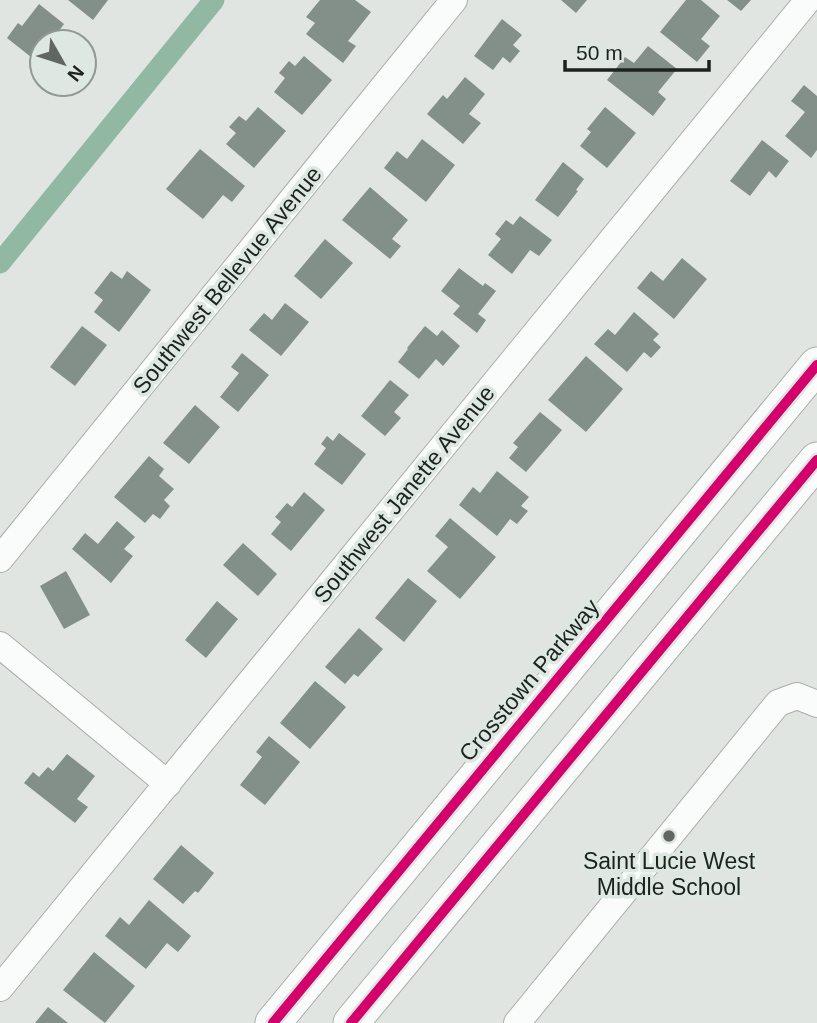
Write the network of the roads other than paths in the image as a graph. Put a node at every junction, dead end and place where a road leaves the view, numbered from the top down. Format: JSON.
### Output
{"nodes":[{"id":1,"x":454,"y":0,"type":"edge"},
{"id":2,"x":808,"y":0,"type":"edge"},
{"id":3,"x":817,"y":365,"type":"edge"},
{"id":4,"x":817,"y":460,"type":"edge"},
{"id":5,"x":0,"y":559,"type":"edge"},
{"id":6,"x":0,"y":645,"type":"edge"},
{"id":7,"x":817,"y":704,"type":"edge"},
{"id":8,"x":168,"y":784,"type":"junction"},
{"id":9,"x":0,"y":988,"type":"edge"},
{"id":10,"x":532,"y":1018,"type":"edge"},
{"id":11,"x":273,"y":1023,"type":"edge"},
{"id":12,"x":351,"y":1023,"type":"edge"}],
"edges":[{"from":1,"to":5,"type":"street","name":"Southwest Bellevue Avenue"},
{"from":2,"to":8,"type":"street","name":"Southwest Janette Avenue"},
{"from":3,"to":11,"type":"main road","name":"Crosstown Parkway"},
{"from":4,"to":12,"type":"main road"},
{"from":6,"to":8,"type":"street"},
{"from":7,"to":10,"type":"street"},
{"from":8,"to":9,"type":"street","name":"Southwest Janette Avenue"}]}
